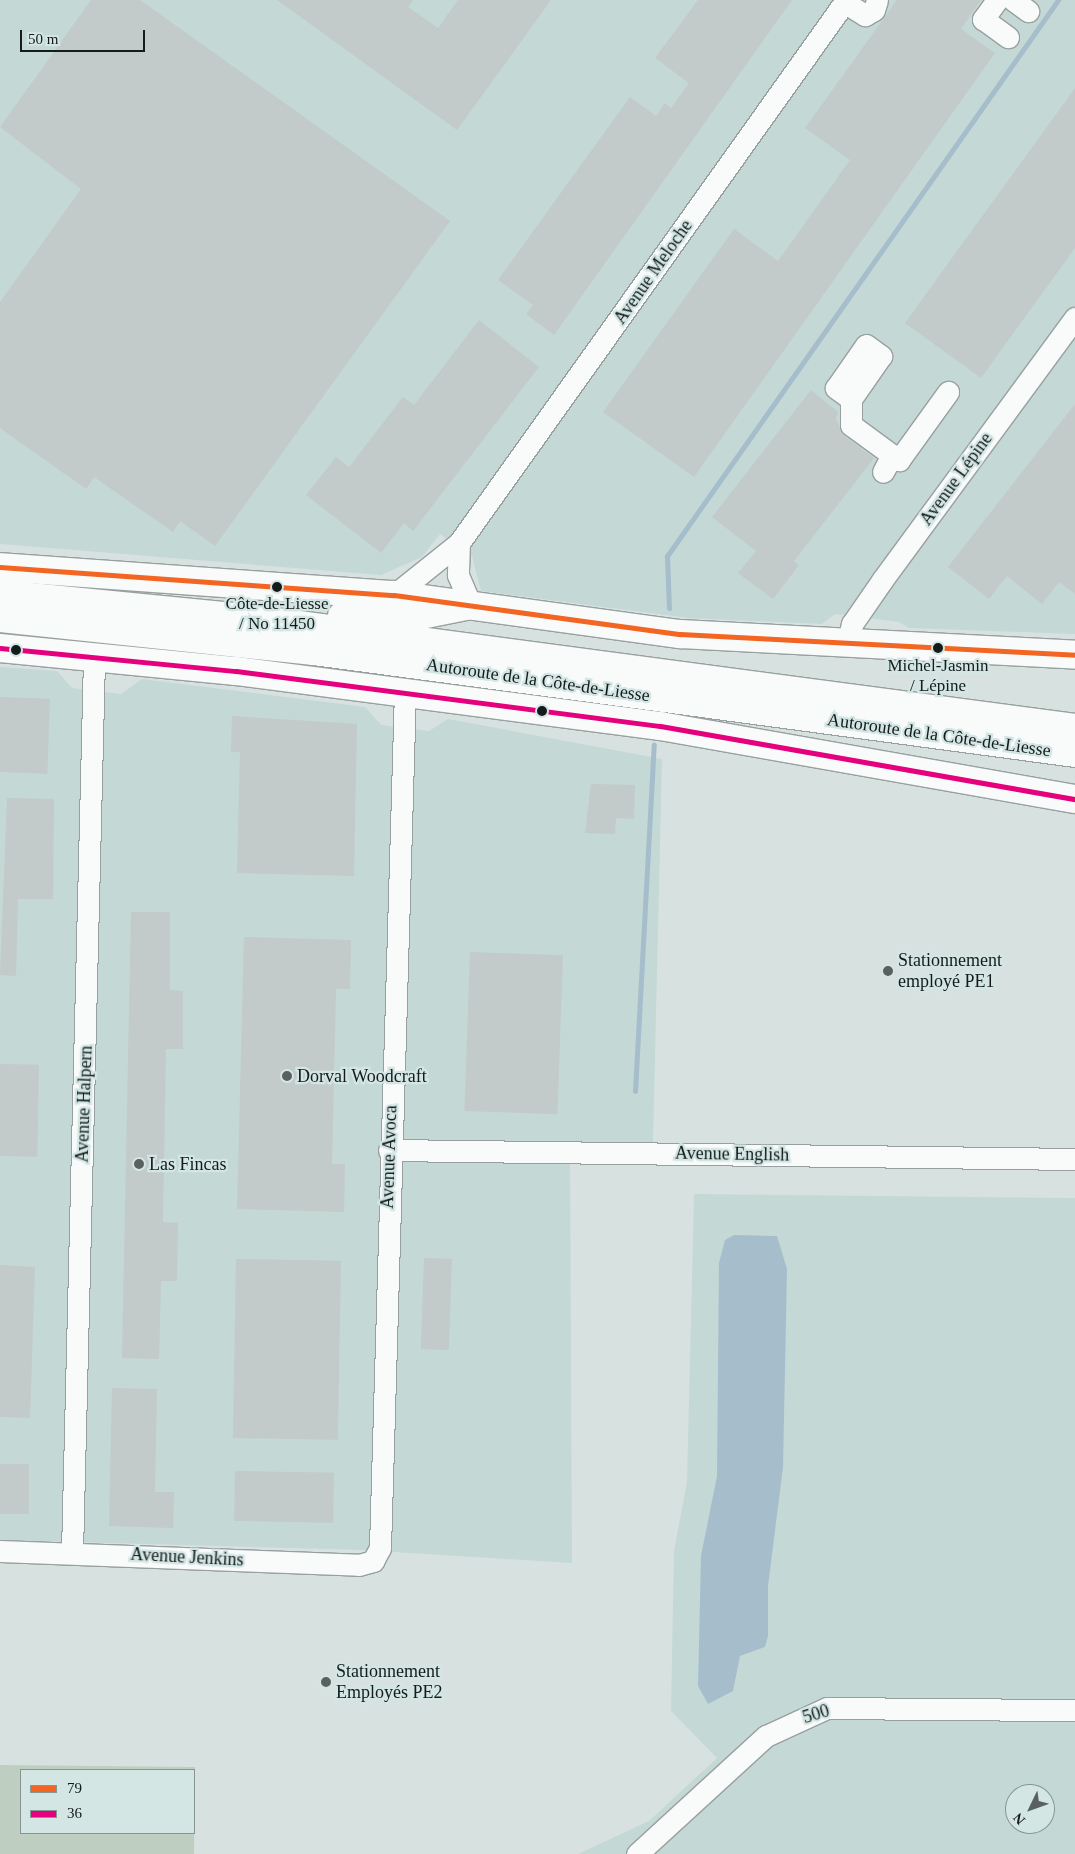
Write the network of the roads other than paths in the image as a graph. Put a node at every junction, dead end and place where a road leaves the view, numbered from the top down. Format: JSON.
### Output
{"nodes":[{"id":1,"x":877,"y":0,"type":"edge"},
{"id":2,"x":997,"y":0,"type":"edge"},
{"id":3,"x":845,"y":1,"type":"edge"},
{"id":4,"x":1008,"y":37,"type":"dead end"},
{"id":5,"x":1075,"y":318,"type":"edge"},
{"id":6,"x":948,"y":392,"type":"dead end"},
{"id":7,"x":851,"y":399,"type":"dead end"},
{"id":8,"x":459,"y":543,"type":"junction"},
{"id":9,"x":0,"y":567,"type":"edge"},
{"id":10,"x":0,"y":594,"type":"edge"},
{"id":11,"x":394,"y":595,"type":"junction"},
{"id":12,"x":471,"y":605,"type":"junction"},
{"id":13,"x":0,"y":618,"type":"edge"},
{"id":14,"x":246,"y":618,"type":"junction"},
{"id":15,"x":847,"y":644,"type":"junction"},
{"id":16,"x":0,"y":648,"type":"edge"},
{"id":17,"x":1075,"y":655,"type":"edge"},
{"id":18,"x":94,"y":656,"type":"junction"},
{"id":19,"x":405,"y":692,"type":"junction"},
{"id":20,"x":1075,"y":728,"type":"edge"},
{"id":21,"x":910,"y":731,"type":"junction"},
{"id":22,"x":1075,"y":753,"type":"edge"},
{"id":23,"x":1075,"y":768,"type":"edge"},
{"id":24,"x":1075,"y":799,"type":"edge"},
{"id":25,"x":389,"y":1150,"type":"junction"},
{"id":26,"x":1075,"y":1159,"type":"edge"},
{"id":27,"x":0,"y":1551,"type":"edge"},
{"id":28,"x":72,"y":1552,"type":"junction"},
{"id":29,"x":373,"y":1561,"type":"joint"},
{"id":30,"x":1075,"y":1710,"type":"edge"},
{"id":31,"x":637,"y":1854,"type":"edge"}],
"edges":[{"from":1,"to":3,"type":"street"},
{"from":2,"to":4,"type":"street"},
{"from":3,"to":8,"type":"street","name":"Avenue Meloche"},
{"from":5,"to":15,"type":"street","name":"Avenue Lépine"},
{"from":6,"to":7,"type":"street"},
{"from":8,"to":11,"type":"street","name":"Avenue Meloche"},
{"from":8,"to":12,"type":"street"},
{"from":9,"to":11,"type":"main road"},
{"from":10,"to":14,"type":"main road","name":"Autoroute de la Côte-de-Liesse"},
{"from":11,"to":12,"type":"main road"},
{"from":12,"to":14,"type":"main road"},
{"from":12,"to":15,"type":"main road"},
{"from":13,"to":21,"type":"main road","name":"Autoroute de la Côte-de-Liesse"},
{"from":14,"to":20,"type":"main road","name":"Autoroute de la Côte-de-Liesse"},
{"from":15,"to":17,"type":"main road"},
{"from":16,"to":18,"type":"main road"},
{"from":18,"to":19,"type":"main road"},
{"from":18,"to":28,"type":"street","name":"Avenue Halpern"},
{"from":19,"to":24,"type":"main road"},
{"from":19,"to":25,"type":"street","name":"Avenue Avoca"},
{"from":21,"to":22,"type":"main road","name":"Autoroute de la Côte-de-Liesse"},
{"from":21,"to":23,"type":"main road"},
{"from":25,"to":26,"type":"street","name":"Avenue English"},
{"from":25,"to":29,"type":"street","name":"Avenue Avoca"},
{"from":27,"to":28,"type":"street","name":"Avenue Jenkins"},
{"from":28,"to":29,"type":"street","name":"Avenue Jenkins"},
{"from":30,"to":31,"type":"street","name":"500"}]}
